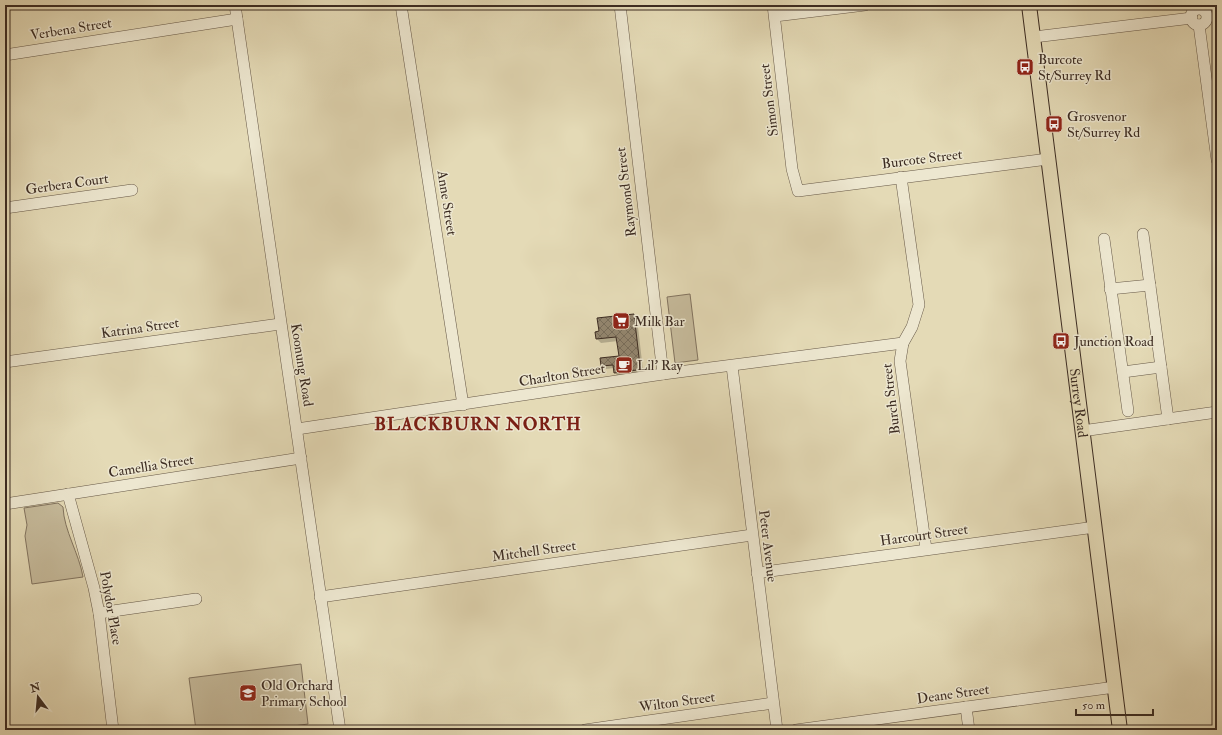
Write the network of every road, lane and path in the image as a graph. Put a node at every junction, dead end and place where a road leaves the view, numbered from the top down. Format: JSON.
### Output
{"nodes":[{"id":1,"x":235,"y":5,"type":"edge"},
{"id":2,"x":401,"y":5,"type":"edge"},
{"id":3,"x":620,"y":5,"type":"edge"},
{"id":4,"x":865,"y":5,"type":"edge"},
{"id":5,"x":1029,"y":5,"type":"edge"},
{"id":6,"x":774,"y":10,"type":"edge"},
{"id":7,"x":1202,"y":14,"type":"edge"},
{"id":8,"x":237,"y":19,"type":"junction"},
{"id":9,"x":1034,"y":37,"type":"junction"},
{"id":10,"x":5,"y":55,"type":"edge"},
{"id":11,"x":1048,"y":159,"type":"junction"},
{"id":12,"x":1217,"y":160,"type":"edge"},
{"id":13,"x":901,"y":177,"type":"junction"},
{"id":14,"x":132,"y":190,"type":"dead end"},
{"id":15,"x":798,"y":191,"type":"joint"},
{"id":16,"x":5,"y":208,"type":"edge"},
{"id":17,"x":1143,"y":234,"type":"dead end"},
{"id":18,"x":1104,"y":239,"type":"dead end"},
{"id":19,"x":1150,"y":285,"type":"junction"},
{"id":20,"x":1110,"y":289,"type":"junction"},
{"id":21,"x":280,"y":324,"type":"junction"},
{"id":22,"x":903,"y":343,"type":"junction"},
{"id":23,"x":5,"y":362,"type":"edge"},
{"id":24,"x":732,"y":366,"type":"junction"},
{"id":25,"x":1161,"y":368,"type":"junction"},
{"id":26,"x":1123,"y":372,"type":"junction"},
{"id":27,"x":663,"y":374,"type":"junction"},
{"id":28,"x":463,"y":405,"type":"junction"},
{"id":29,"x":1128,"y":411,"type":"dead end"},
{"id":30,"x":1217,"y":412,"type":"edge"},
{"id":31,"x":1168,"y":419,"type":"junction"},
{"id":32,"x":297,"y":429,"type":"junction"},
{"id":33,"x":1082,"y":431,"type":"junction"},
{"id":34,"x":301,"y":458,"type":"junction"},
{"id":35,"x":68,"y":494,"type":"junction"},
{"id":36,"x":5,"y":504,"type":"edge"},
{"id":37,"x":1095,"y":527,"type":"junction"},
{"id":38,"x":752,"y":535,"type":"junction"},
{"id":39,"x":926,"y":549,"type":"junction"},
{"id":40,"x":757,"y":574,"type":"junction"},
{"id":41,"x":320,"y":597,"type":"junction"},
{"id":42,"x":196,"y":599,"type":"dead end"},
{"id":43,"x":99,"y":613,"type":"junction"},
{"id":44,"x":1115,"y":687,"type":"junction"},
{"id":45,"x":773,"y":703,"type":"junction"},
{"id":46,"x":966,"y":707,"type":"junction"},
{"id":47,"x":113,"y":730,"type":"edge"},
{"id":48,"x":340,"y":730,"type":"edge"},
{"id":49,"x":585,"y":730,"type":"edge"},
{"id":50,"x":777,"y":730,"type":"edge"},
{"id":51,"x":796,"y":730,"type":"edge"},
{"id":52,"x":969,"y":730,"type":"edge"},
{"id":53,"x":1120,"y":730,"type":"edge"}],
"edges":[{"from":1,"to":8,"type":"street","name":"Koonung Road"},
{"from":2,"to":28,"type":"street","name":"Anne Street"},
{"from":3,"to":27,"type":"street","name":"Raymond Street"},
{"from":4,"to":6,"type":"street"},
{"from":5,"to":9,"type":"main road","name":"Surrey Road"},
{"from":6,"to":15,"type":"street","name":"Simon Street"},
{"from":7,"to":9,"type":"street"},
{"from":7,"to":12,"type":"street"},
{"from":8,"to":10,"type":"street","name":"Verbena Street"},
{"from":8,"to":21,"type":"street","name":"Koonung Road"},
{"from":9,"to":11,"type":"main road","name":"Surrey Road"},
{"from":11,"to":13,"type":"street","name":"Burcote Street"},
{"from":11,"to":33,"type":"main road","name":"Surrey Road"},
{"from":13,"to":15,"type":"street","name":"Burcote Street"},
{"from":13,"to":22,"type":"street","name":"Burch Street"},
{"from":14,"to":16,"type":"street","name":"Gerbera Court"},
{"from":17,"to":19,"type":"street"},
{"from":18,"to":20,"type":"street"},
{"from":19,"to":20,"type":"street"},
{"from":19,"to":25,"type":"street"},
{"from":20,"to":26,"type":"street"},
{"from":21,"to":23,"type":"street","name":"Katrina Street"},
{"from":21,"to":32,"type":"street","name":"Koonung Road"},
{"from":22,"to":24,"type":"street","name":"Charlton Street"},
{"from":22,"to":39,"type":"street","name":"Burch Street"},
{"from":24,"to":27,"type":"street","name":"Charlton Street"},
{"from":24,"to":38,"type":"street","name":"Peter Avenue"},
{"from":25,"to":26,"type":"street"},
{"from":25,"to":31,"type":"street"},
{"from":26,"to":29,"type":"street"},
{"from":27,"to":28,"type":"street","name":"Charlton Street"},
{"from":28,"to":32,"type":"street","name":"Charlton Street"},
{"from":30,"to":31,"type":"street"},
{"from":31,"to":33,"type":"street"},
{"from":32,"to":34,"type":"street","name":"Koonung Road"},
{"from":33,"to":37,"type":"main road","name":"Surrey Road"},
{"from":34,"to":35,"type":"street","name":"Camellia Street"},
{"from":34,"to":41,"type":"street","name":"Koonung Road"},
{"from":35,"to":36,"type":"street","name":"Camellia Street"},
{"from":35,"to":43,"type":"street","name":"Polydor Place"},
{"from":37,"to":39,"type":"street","name":"Harcourt Street"},
{"from":37,"to":44,"type":"main road","name":"Surrey Road"},
{"from":38,"to":40,"type":"street","name":"Peter Avenue"},
{"from":38,"to":41,"type":"street","name":"Mitchell Street"},
{"from":39,"to":40,"type":"street","name":"Harcourt Street"},
{"from":40,"to":45,"type":"street","name":"Peter Avenue"},
{"from":41,"to":48,"type":"street","name":"Koonung Road"},
{"from":42,"to":43,"type":"street"},
{"from":43,"to":47,"type":"street","name":"Polydor Place"},
{"from":44,"to":46,"type":"street","name":"Deane Street"},
{"from":44,"to":53,"type":"main road","name":"Surrey Road"},
{"from":45,"to":49,"type":"street","name":"Wilton Street"},
{"from":45,"to":50,"type":"street","name":"Peter Avenue"},
{"from":46,"to":51,"type":"street","name":"Deane Street"},
{"from":46,"to":52,"type":"street"}]}
